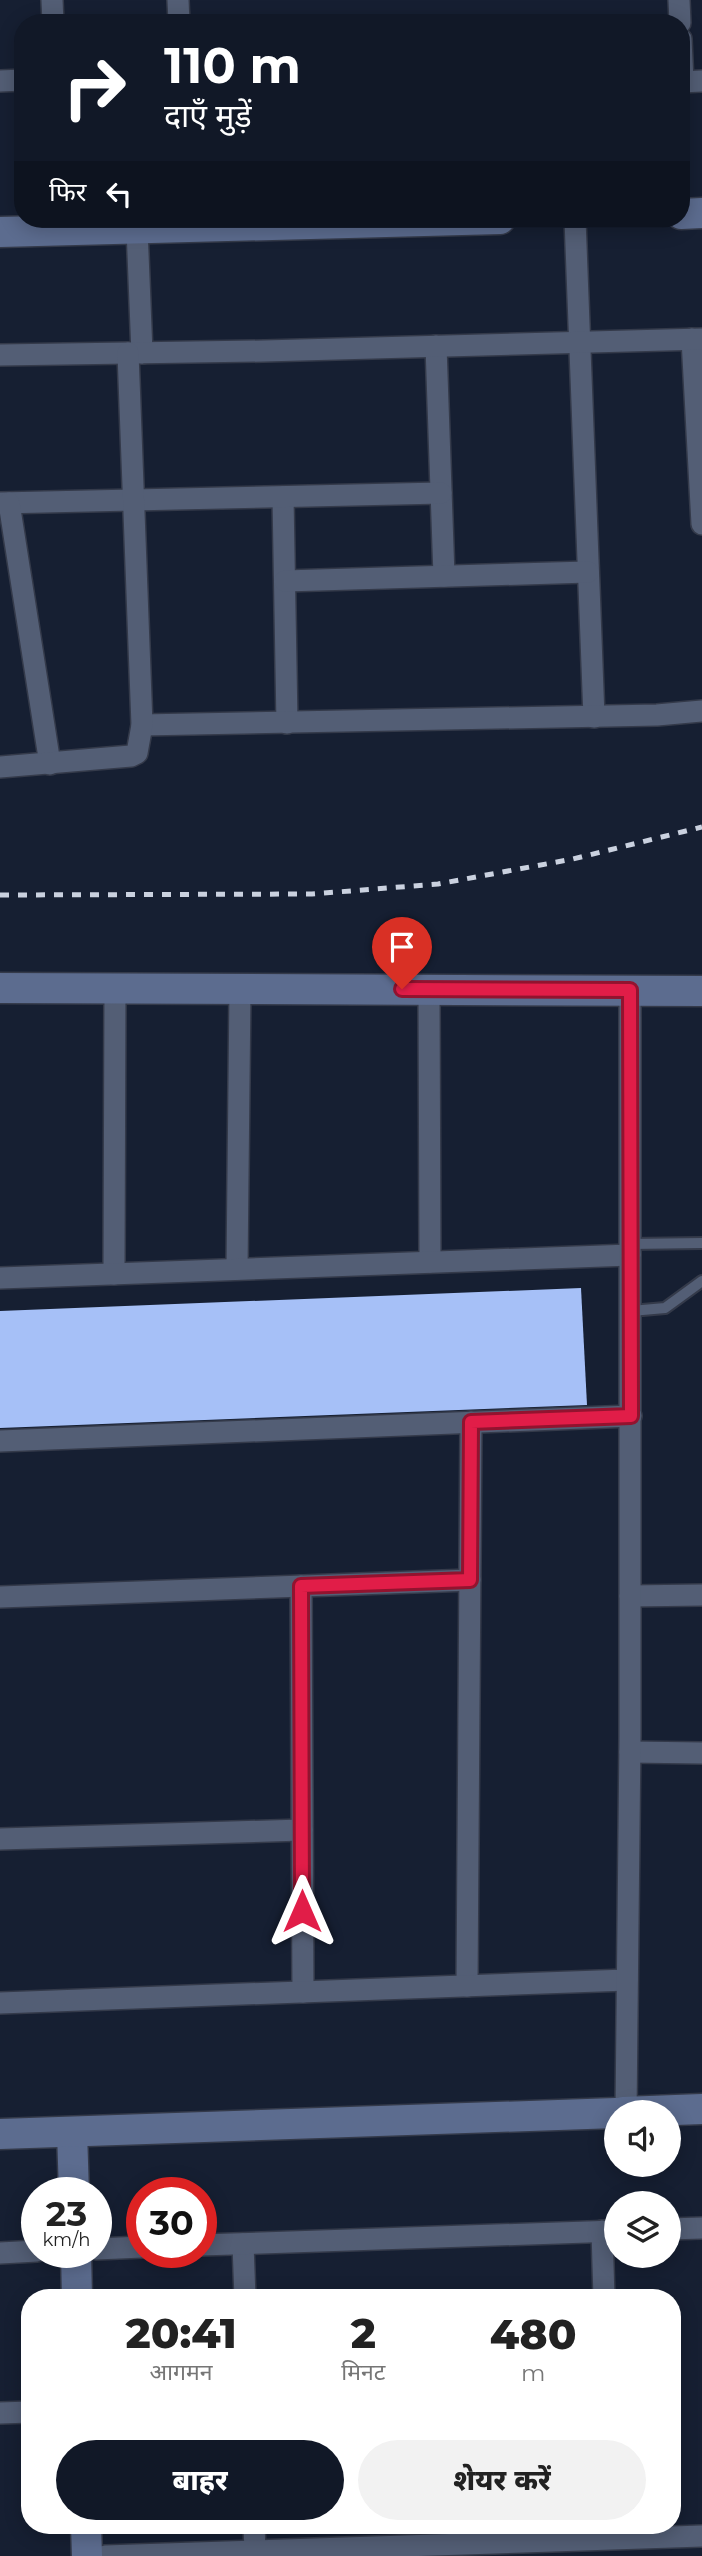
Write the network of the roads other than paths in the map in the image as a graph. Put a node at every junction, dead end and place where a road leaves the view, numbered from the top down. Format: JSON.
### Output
{"nodes":[{"id":1,"x":54,"y":228,"type":"edge"},
{"id":2,"x":126,"y":228,"type":"edge"},
{"id":3,"x":146,"y":228,"type":"edge"},
{"id":4,"x":575,"y":228,"type":"edge"},
{"id":5,"x":136,"y":229,"type":"junction"},
{"id":6,"x":0,"y":232,"type":"edge"},
{"id":7,"x":697,"y":339,"type":"edge"},
{"id":8,"x":580,"y":342,"type":"junction"},
{"id":9,"x":436,"y":346,"type":"junction"},
{"id":10,"x":135,"y":353,"type":"junction"},
{"id":11,"x":0,"y":355,"type":"edge"},
{"id":12,"x":441,"y":494,"type":"junction"},
{"id":13,"x":283,"y":497,"type":"junction"},
{"id":14,"x":134,"y":500,"type":"junction"},
{"id":15,"x":5,"y":503,"type":"edge"},
{"id":16,"x":702,"y":524,"type":"edge"},
{"id":17,"x":7,"y":530,"type":"edge"},
{"id":18,"x":588,"y":572,"type":"junction"},
{"id":19,"x":444,"y":576,"type":"junction"},
{"id":20,"x":285,"y":581,"type":"junction"},
{"id":21,"x":702,"y":711,"type":"edge"},
{"id":22,"x":594,"y":717,"type":"junction"},
{"id":23,"x":287,"y":723,"type":"junction"},
{"id":24,"x":142,"y":725,"type":"junction"},
{"id":25,"x":50,"y":764,"type":"junction"},
{"id":26,"x":0,"y":767,"type":"edge"},
{"id":27,"x":0,"y":988,"type":"edge"},
{"id":28,"x":115,"y":988,"type":"junction"},
{"id":29,"x":240,"y":989,"type":"junction"},
{"id":30,"x":429,"y":990,"type":"junction"},
{"id":31,"x":630,"y":990,"type":"junction"},
{"id":32,"x":702,"y":991,"type":"edge"},
{"id":33,"x":702,"y":1243,"type":"edge"},
{"id":34,"x":631,"y":1250,"type":"junction"},
{"id":35,"x":430,"y":1262,"type":"junction"},
{"id":36,"x":237,"y":1269,"type":"junction"},
{"id":37,"x":114,"y":1274,"type":"junction"},
{"id":38,"x":0,"y":1278,"type":"edge"},
{"id":39,"x":702,"y":1281,"type":"edge"},
{"id":40,"x":631,"y":1311,"type":"junction"},
{"id":41,"x":631,"y":1416,"type":"junction"},
{"id":42,"x":471,"y":1422,"type":"junction"},
{"id":43,"x":0,"y":1441,"type":"edge"},
{"id":44,"x":470,"y":1580,"type":"junction"},
{"id":45,"x":301,"y":1586,"type":"junction"},
{"id":46,"x":702,"y":1595,"type":"edge"},
{"id":47,"x":631,"y":1596,"type":"junction"},
{"id":48,"x":0,"y":1597,"type":"edge"},
{"id":49,"x":630,"y":1752,"type":"junction"},
{"id":50,"x":702,"y":1753,"type":"edge"},
{"id":51,"x":302,"y":1830,"type":"junction"},
{"id":52,"x":0,"y":1839,"type":"edge"},
{"id":53,"x":627,"y":1980,"type":"junction"},
{"id":54,"x":467,"y":1986,"type":"junction"},
{"id":55,"x":303,"y":1992,"type":"junction"},
{"id":56,"x":0,"y":2003,"type":"edge"},
{"id":57,"x":624,"y":2100,"type":"edge"},
{"id":58,"x":702,"y":2109,"type":"edge"},
{"id":59,"x":681,"y":2110,"type":"edge"},
{"id":60,"x":604,"y":2113,"type":"edge"},
{"id":61,"x":72,"y":2132,"type":"junction"},
{"id":62,"x":0,"y":2134,"type":"edge"},
{"id":63,"x":73,"y":2177,"type":"edge"},
{"id":64,"x":702,"y":2228,"type":"edge"},
{"id":65,"x":681,"y":2229,"type":"edge"},
{"id":66,"x":604,"y":2231,"type":"edge"},
{"id":67,"x":243,"y":2244,"type":"junction"},
{"id":68,"x":217,"y":2245,"type":"edge"},
{"id":69,"x":21,"y":2252,"type":"edge"},
{"id":70,"x":0,"y":2253,"type":"edge"},
{"id":71,"x":76,"y":2268,"type":"edge"},
{"id":72,"x":606,"y":2268,"type":"edge"},
{"id":73,"x":77,"y":2289,"type":"edge"},
{"id":74,"x":245,"y":2289,"type":"edge"},
{"id":75,"x":605,"y":2289,"type":"edge"},
{"id":76,"x":21,"y":2412,"type":"edge"},
{"id":77,"x":0,"y":2413,"type":"edge"},
{"id":78,"x":86,"y":2534,"type":"edge"},
{"id":79,"x":254,"y":2534,"type":"edge"},
{"id":80,"x":482,"y":2534,"type":"edge"},
{"id":81,"x":657,"y":2534,"type":"edge"},
{"id":82,"x":417,"y":2535,"type":"edge"},
{"id":83,"x":702,"y":2536,"type":"edge"},
{"id":84,"x":255,"y":2551,"type":"junction"},
{"id":85,"x":87,"y":2556,"type":"edge"},
{"id":86,"x":105,"y":2556,"type":"edge"}],
"edges":[{"from":1,"to":6,"type":"street"},
{"from":2,"to":5,"type":"street"},
{"from":3,"to":5,"type":"street"},
{"from":4,"to":8,"type":"street"},
{"from":5,"to":10,"type":"street"},
{"from":7,"to":8,"type":"street"},
{"from":7,"to":16,"type":"street"},
{"from":8,"to":9,"type":"street"},
{"from":8,"to":18,"type":"street"},
{"from":9,"to":10,"type":"street"},
{"from":9,"to":12,"type":"street"},
{"from":10,"to":11,"type":"street"},
{"from":10,"to":14,"type":"street"},
{"from":12,"to":13,"type":"street"},
{"from":12,"to":19,"type":"street"},
{"from":13,"to":14,"type":"street"},
{"from":13,"to":20,"type":"street"},
{"from":14,"to":15,"type":"street"},
{"from":14,"to":24,"type":"street"},
{"from":15,"to":17,"type":"street"},
{"from":17,"to":25,"type":"street"},
{"from":18,"to":19,"type":"street"},
{"from":18,"to":22,"type":"street"},
{"from":19,"to":20,"type":"street"},
{"from":20,"to":23,"type":"street"},
{"from":21,"to":22,"type":"street"},
{"from":22,"to":23,"type":"street"},
{"from":23,"to":24,"type":"street"},
{"from":24,"to":25,"type":"street"},
{"from":25,"to":26,"type":"street"},
{"from":27,"to":28,"type":"street"},
{"from":28,"to":29,"type":"street"},
{"from":28,"to":37,"type":"street"},
{"from":29,"to":30,"type":"street"},
{"from":29,"to":36,"type":"street"},
{"from":30,"to":31,"type":"street"},
{"from":30,"to":35,"type":"street"},
{"from":31,"to":32,"type":"street"},
{"from":31,"to":34,"type":"street"},
{"from":33,"to":34,"type":"lane"},
{"from":34,"to":35,"type":"street"},
{"from":34,"to":40,"type":"street"},
{"from":35,"to":36,"type":"street"},
{"from":36,"to":37,"type":"street"},
{"from":37,"to":38,"type":"street"},
{"from":39,"to":40,"type":"lane"},
{"from":40,"to":41,"type":"street"},
{"from":41,"to":42,"type":"street"},
{"from":41,"to":47,"type":"street"},
{"from":42,"to":43,"type":"street"},
{"from":42,"to":44,"type":"street"},
{"from":44,"to":45,"type":"street"},
{"from":44,"to":54,"type":"street"},
{"from":45,"to":48,"type":"street"},
{"from":45,"to":51,"type":"street"},
{"from":46,"to":47,"type":"street"},
{"from":47,"to":49,"type":"street"},
{"from":49,"to":50,"type":"street"},
{"from":49,"to":53,"type":"street"},
{"from":51,"to":52,"type":"street"},
{"from":51,"to":55,"type":"street"},
{"from":53,"to":54,"type":"street"},
{"from":53,"to":57,"type":"street"},
{"from":54,"to":55,"type":"street"},
{"from":55,"to":56,"type":"street"},
{"from":58,"to":59,"type":"street"},
{"from":60,"to":61,"type":"street"},
{"from":61,"to":62,"type":"street"},
{"from":61,"to":63,"type":"street"},
{"from":64,"to":65,"type":"street"},
{"from":66,"to":67,"type":"street"},
{"from":67,"to":68,"type":"street"},
{"from":67,"to":74,"type":"street"},
{"from":69,"to":70,"type":"street"},
{"from":71,"to":73,"type":"street"},
{"from":72,"to":75,"type":"street"},
{"from":76,"to":77,"type":"street"},
{"from":78,"to":85,"type":"street"},
{"from":79,"to":84,"type":"street"},
{"from":80,"to":82,"type":"street"},
{"from":81,"to":83,"type":"street"},
{"from":82,"to":84,"type":"street"},
{"from":84,"to":86,"type":"street"}]}
